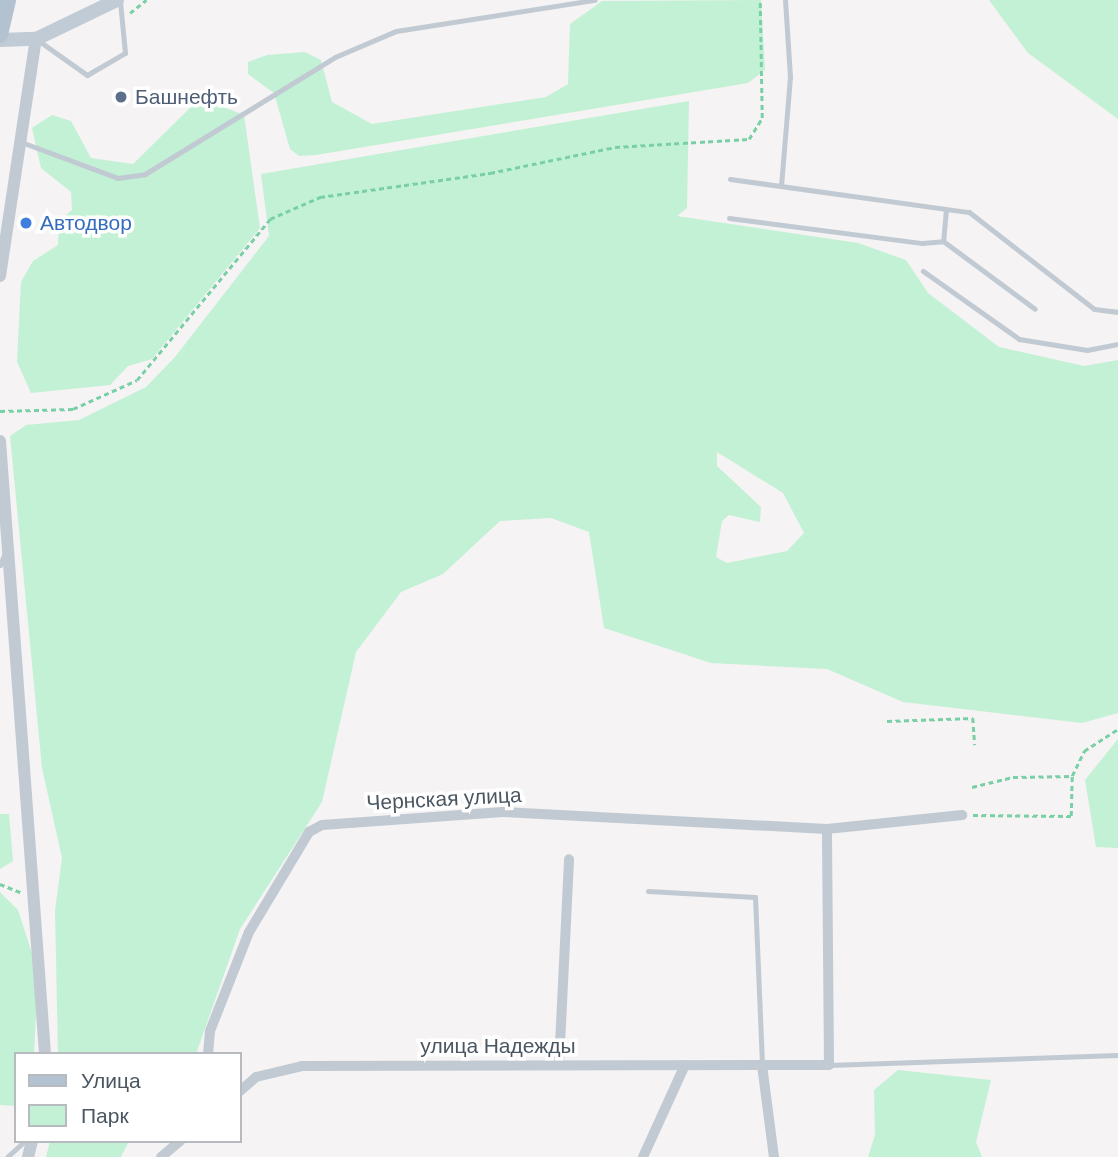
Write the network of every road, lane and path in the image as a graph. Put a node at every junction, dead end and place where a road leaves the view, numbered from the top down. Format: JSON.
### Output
{"nodes":[{"id":1,"x":8,"y":0,"type":"edge"},
{"id":2,"x":118,"y":0,"type":"edge"},
{"id":3,"x":146,"y":0,"type":"edge"},
{"id":4,"x":595,"y":0,"type":"edge"},
{"id":5,"x":760,"y":0,"type":"edge"},
{"id":6,"x":785,"y":0,"type":"edge"},
{"id":7,"x":122,"y":22,"type":"junction"},
{"id":8,"x":0,"y":38,"type":"edge"},
{"id":9,"x":36,"y":39,"type":"junction"},
{"id":10,"x":21,"y":142,"type":"junction"},
{"id":11,"x":730,"y":179,"type":"dead end"},
{"id":12,"x":780,"y":186,"type":"junction"},
{"id":13,"x":946,"y":209,"type":"junction"},
{"id":14,"x":729,"y":218,"type":"dead end"},
{"id":15,"x":943,"y":241,"type":"junction"},
{"id":16,"x":923,"y":271,"type":"dead end"},
{"id":17,"x":0,"y":276,"type":"edge"},
{"id":18,"x":1035,"y":309,"type":"dead end"},
{"id":19,"x":1118,"y":313,"type":"edge"},
{"id":20,"x":1118,"y":344,"type":"edge"},
{"id":21,"x":0,"y":411,"type":"edge"},
{"id":22,"x":0,"y":441,"type":"edge"},
{"id":23,"x":5,"y":552,"type":"junction"},
{"id":24,"x":0,"y":565,"type":"edge"},
{"id":25,"x":887,"y":721,"type":"dead end"},
{"id":26,"x":1118,"y":729,"type":"edge"},
{"id":27,"x":975,"y":744,"type":"dead end"},
{"id":28,"x":1072,"y":776,"type":"junction"},
{"id":29,"x":972,"y":787,"type":"dead end"},
{"id":30,"x":962,"y":815,"type":"joint"},
{"id":31,"x":827,"y":829,"type":"junction"},
{"id":32,"x":569,"y":859,"type":"dead end"},
{"id":33,"x":0,"y":884,"type":"edge"},
{"id":34,"x":648,"y":891,"type":"dead end"},
{"id":35,"x":35,"y":898,"type":"junction"},
{"id":36,"x":45,"y":1052,"type":"edge"},
{"id":37,"x":208,"y":1052,"type":"edge"},
{"id":38,"x":1118,"y":1055,"type":"edge"},
{"id":39,"x":559,"y":1065,"type":"junction"},
{"id":40,"x":685,"y":1065,"type":"junction"},
{"id":41,"x":762,"y":1065,"type":"junction"},
{"id":42,"x":829,"y":1065,"type":"junction"},
{"id":43,"x":242,"y":1089,"type":"edge"},
{"id":44,"x":23,"y":1143,"type":"edge"},
{"id":45,"x":178,"y":1143,"type":"edge"},
{"id":46,"x":7,"y":1157,"type":"edge"},
{"id":47,"x":161,"y":1157,"type":"edge"},
{"id":48,"x":643,"y":1157,"type":"edge"},
{"id":49,"x":774,"y":1157,"type":"edge"}],
"edges":[{"from":1,"to":8,"type":"main road"},
{"from":2,"to":7,"type":"lane"},
{"from":2,"to":9,"type":"main road"},
{"from":3,"to":7,"type":"path"},
{"from":4,"to":10,"type":"lane"},
{"from":5,"to":21,"type":"path"},
{"from":6,"to":12,"type":"lane"},
{"from":7,"to":9,"type":"lane"},
{"from":8,"to":9,"type":"main road"},
{"from":9,"to":10,"type":"street"},
{"from":10,"to":17,"type":"street"},
{"from":11,"to":12,"type":"lane"},
{"from":12,"to":13,"type":"lane"},
{"from":13,"to":15,"type":"lane"},
{"from":13,"to":19,"type":"lane"},
{"from":14,"to":15,"type":"lane"},
{"from":15,"to":18,"type":"lane"},
{"from":16,"to":20,"type":"lane"},
{"from":22,"to":23,"type":"street"},
{"from":23,"to":24,"type":"lane"},
{"from":23,"to":35,"type":"street"},
{"from":25,"to":27,"type":"path"},
{"from":26,"to":28,"type":"path"},
{"from":28,"to":29,"type":"path"},
{"from":28,"to":30,"type":"path"},
{"from":30,"to":31,"type":"street","name":"Чернская улица"},
{"from":31,"to":37,"type":"street","name":"Чернская улица"},
{"from":31,"to":42,"type":"street"},
{"from":32,"to":39,"type":"street"},
{"from":33,"to":35,"type":"path"},
{"from":34,"to":41,"type":"lane"},
{"from":35,"to":36,"type":"street"},
{"from":38,"to":42,"type":"lane"},
{"from":39,"to":40,"type":"street","name":"улица Надежды"},
{"from":39,"to":43,"type":"street","name":"улица Надежды"},
{"from":40,"to":41,"type":"street","name":"улица Надежды"},
{"from":40,"to":48,"type":"street"},
{"from":41,"to":42,"type":"street","name":"улица Надежды"},
{"from":41,"to":49,"type":"street"},
{"from":44,"to":46,"type":"lane"},
{"from":45,"to":47,"type":"street"}]}
